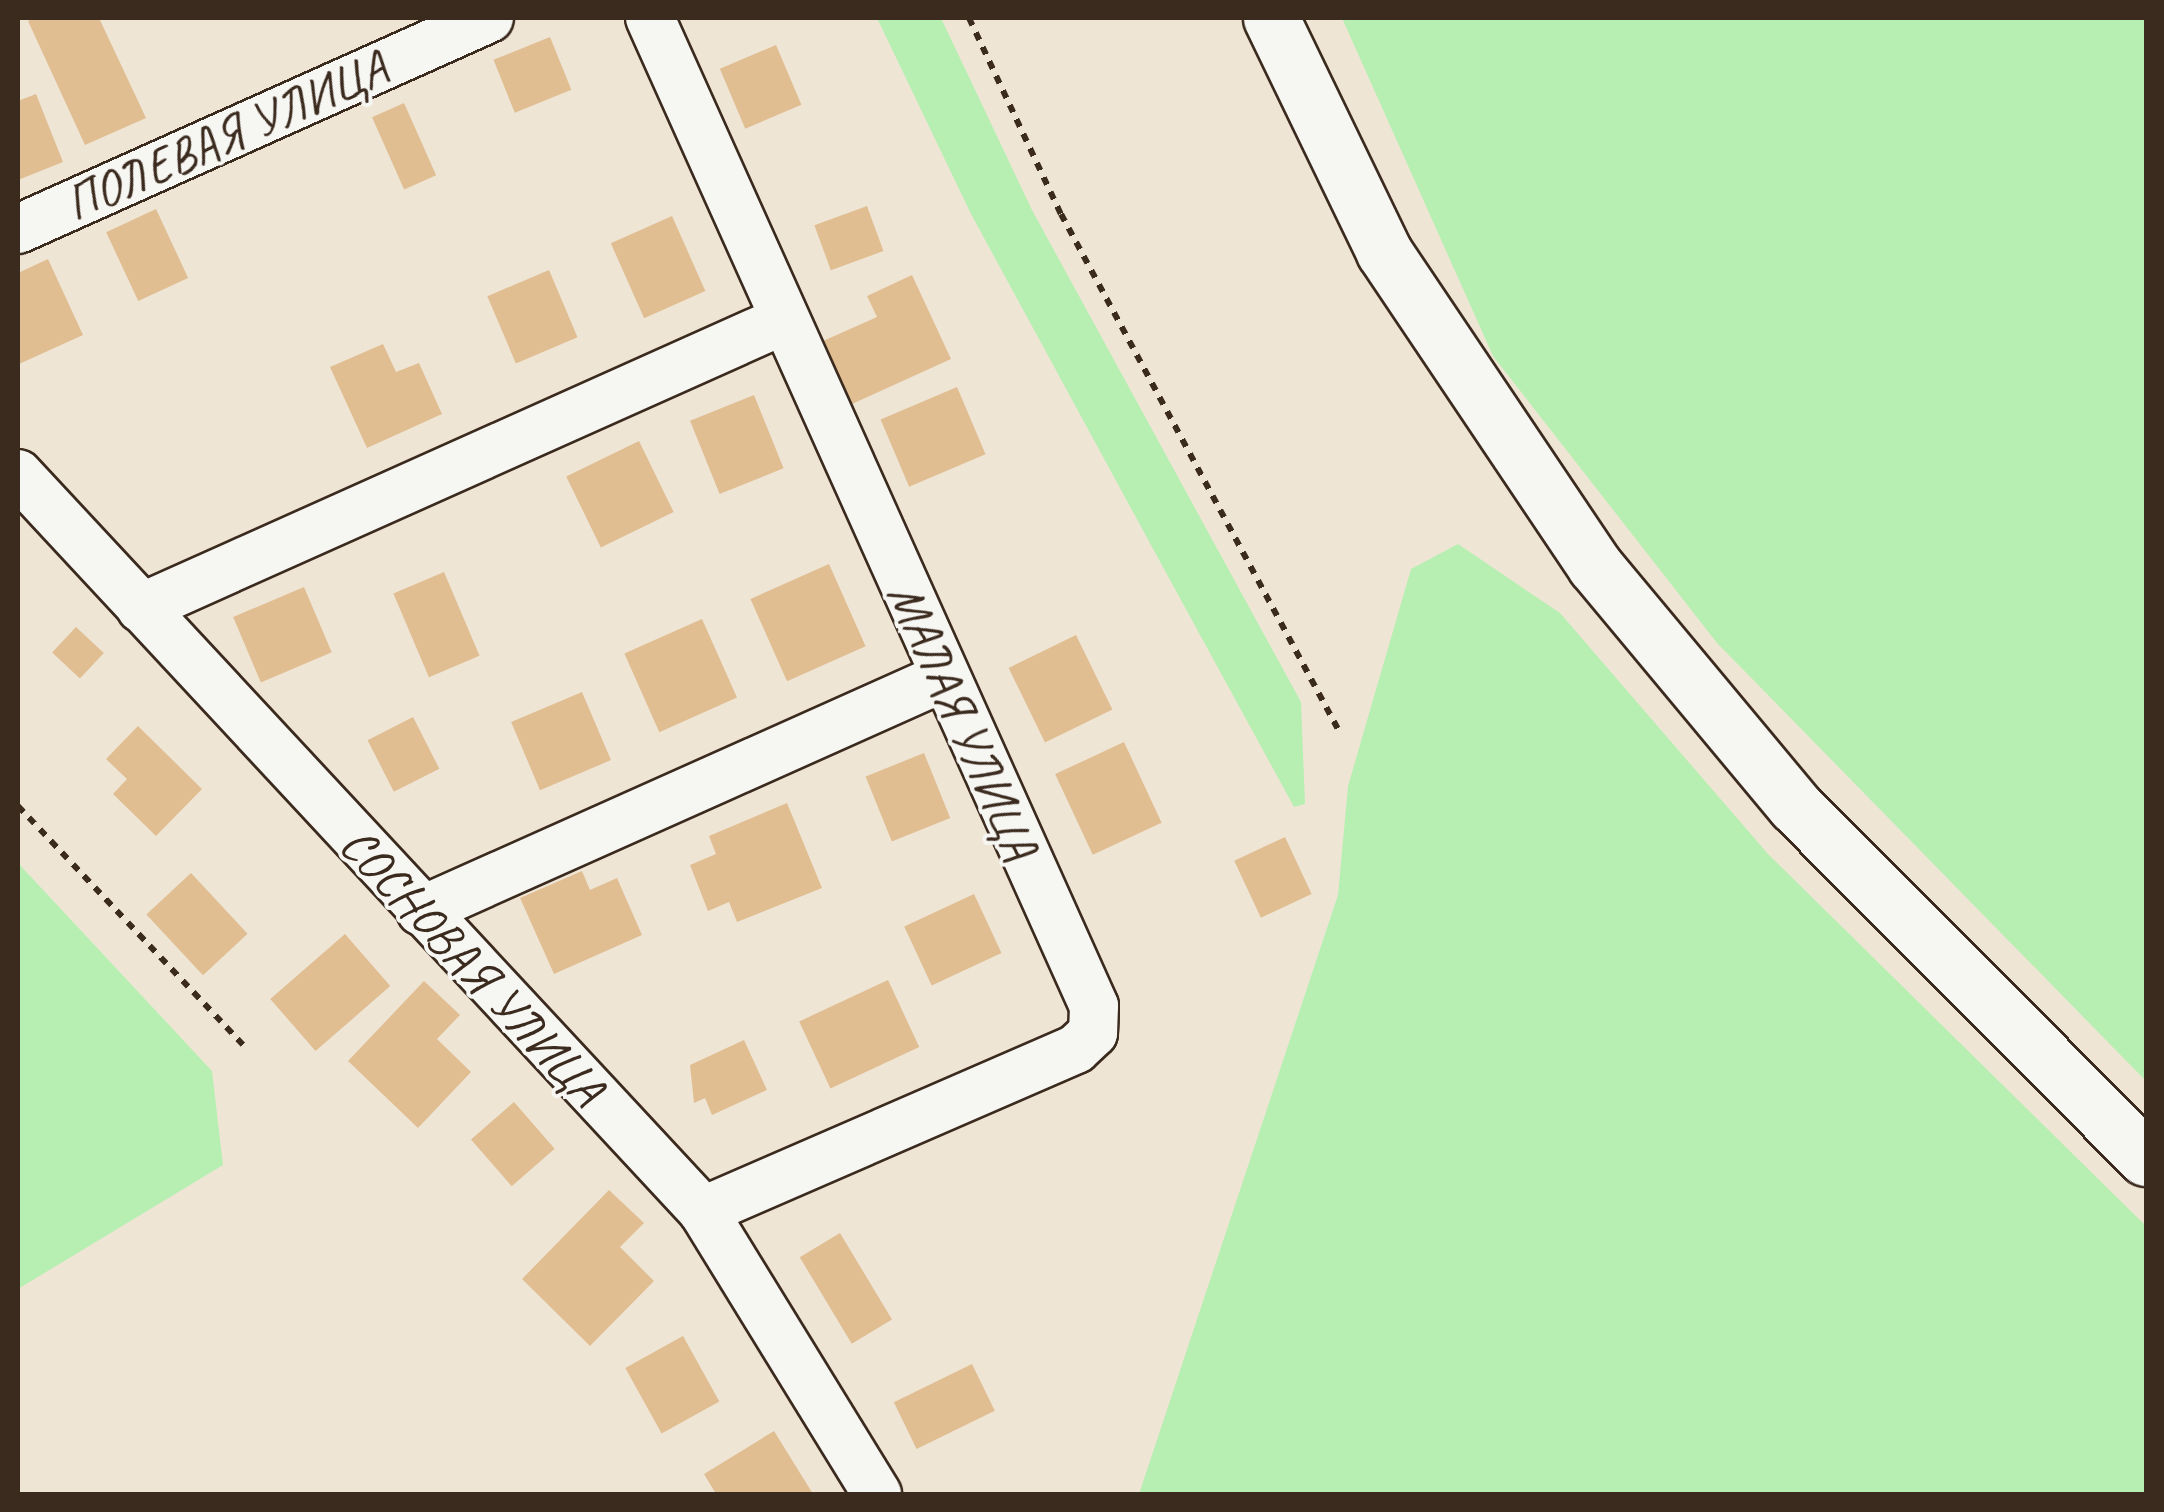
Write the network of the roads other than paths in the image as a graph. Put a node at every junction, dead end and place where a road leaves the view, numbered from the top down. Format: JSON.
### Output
{"nodes":[{"id":1,"x":489,"y":18,"type":"edge"},
{"id":2,"x":650,"y":18,"type":"edge"},
{"id":3,"x":1271,"y":18,"type":"edge"},
{"id":4,"x":18,"y":229,"type":"edge"},
{"id":5,"x":784,"y":320,"type":"junction"},
{"id":6,"x":18,"y":474,"type":"edge"},
{"id":7,"x":141,"y":608,"type":"junction"},
{"id":8,"x":942,"y":678,"type":"junction"},
{"id":9,"x":421,"y":910,"type":"junction"},
{"id":10,"x":2146,"y":1158,"type":"edge"},
{"id":11,"x":703,"y":1211,"type":"junction"},
{"id":12,"x":877,"y":1494,"type":"edge"}],
"edges":[{"from":1,"to":4,"type":"street","name":"ПОЛЕВАЯ УЛИЦА"},
{"from":2,"to":5,"type":"street","name":"МАЛАЯ УЛИЦА"},
{"from":3,"to":10,"type":"main road"},
{"from":5,"to":7,"type":"street"},
{"from":5,"to":8,"type":"street","name":"МАЛАЯ УЛИЦА"},
{"from":6,"to":7,"type":"street","name":"СОСНОВАЯ УЛИЦА"},
{"from":7,"to":9,"type":"street","name":"СОСНОВАЯ УЛИЦА"},
{"from":8,"to":9,"type":"street"},
{"from":8,"to":11,"type":"street","name":"МАЛАЯ УЛИЦА"},
{"from":9,"to":11,"type":"street","name":"СОСНОВАЯ УЛИЦА"},
{"from":11,"to":12,"type":"street","name":"СОСНОВАЯ УЛИЦА"}]}
